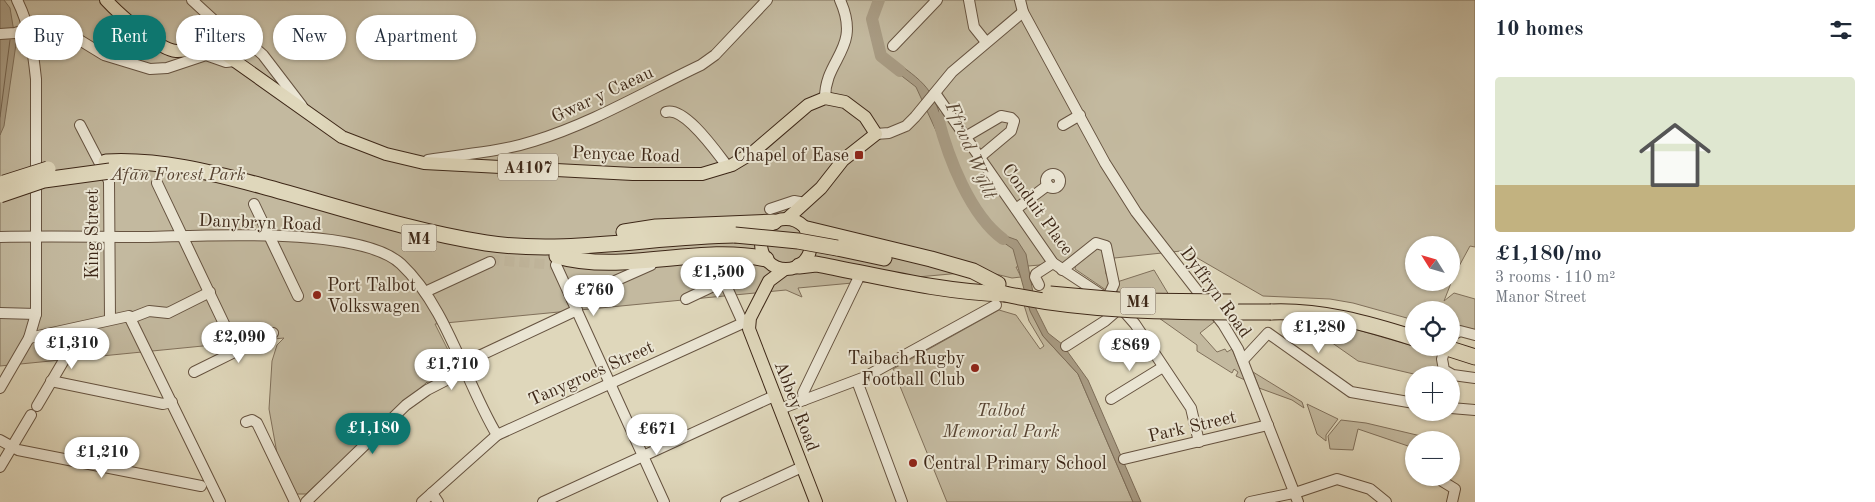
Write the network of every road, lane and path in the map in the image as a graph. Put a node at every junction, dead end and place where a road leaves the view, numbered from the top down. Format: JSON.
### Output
{"nodes":[{"id":1,"x":17,"y":0,"type":"edge"},
{"id":2,"x":106,"y":0,"type":"edge"},
{"id":3,"x":192,"y":0,"type":"edge"},
{"id":4,"x":766,"y":0,"type":"edge"},
{"id":5,"x":840,"y":0,"type":"edge"},
{"id":6,"x":937,"y":0,"type":"edge"},
{"id":7,"x":969,"y":0,"type":"edge"},
{"id":8,"x":1020,"y":0,"type":"edge"},
{"id":9,"x":1023,"y":12,"type":"junction"},
{"id":10,"x":23,"y":15,"type":"edge"},
{"id":11,"x":15,"y":33,"type":"edge"},
{"id":12,"x":0,"y":34,"type":"edge"},
{"id":13,"x":986,"y":42,"type":"junction"},
{"id":14,"x":83,"y":43,"type":"edge"},
{"id":15,"x":893,"y":46,"type":"dead end"},
{"id":16,"x":34,"y":60,"type":"edge"},
{"id":17,"x":236,"y":62,"type":"junction"},
{"id":18,"x":825,"y":98,"type":"junction"},
{"id":19,"x":931,"y":98,"type":"junction"},
{"id":20,"x":305,"y":111,"type":"junction"},
{"id":21,"x":666,"y":112,"type":"dead end"},
{"id":22,"x":1080,"y":115,"type":"junction"},
{"id":23,"x":80,"y":125,"type":"dead end"},
{"id":24,"x":1063,"y":125,"type":"dead end"},
{"id":25,"x":876,"y":134,"type":"junction"},
{"id":26,"x":967,"y":136,"type":"junction"},
{"id":27,"x":980,"y":157,"type":"junction"},
{"id":28,"x":424,"y":163,"type":"junction"},
{"id":29,"x":108,"y":166,"type":"junction"},
{"id":30,"x":728,"y":167,"type":"junction"},
{"id":31,"x":157,"y":183,"type":"dead end"},
{"id":32,"x":0,"y":184,"type":"edge"},
{"id":33,"x":1048,"y":185,"type":"dead end"},
{"id":34,"x":0,"y":195,"type":"edge"},
{"id":35,"x":254,"y":204,"type":"dead end"},
{"id":36,"x":804,"y":204,"type":"junction"},
{"id":37,"x":1016,"y":209,"type":"junction"},
{"id":38,"x":777,"y":216,"type":"junction"},
{"id":39,"x":804,"y":226,"type":"junction"},
{"id":40,"x":268,"y":235,"type":"junction"},
{"id":41,"x":36,"y":236,"type":"junction"},
{"id":42,"x":108,"y":236,"type":"junction"},
{"id":43,"x":182,"y":236,"type":"junction"},
{"id":44,"x":0,"y":237,"type":"edge"},
{"id":45,"x":557,"y":256,"type":"junction"},
{"id":46,"x":767,"y":260,"type":"junction"},
{"id":47,"x":490,"y":262,"type":"tunnel mouth"},
{"id":48,"x":1053,"y":263,"type":"junction"},
{"id":49,"x":651,"y":265,"type":"dead end"},
{"id":50,"x":792,"y":268,"type":"junction"},
{"id":51,"x":1062,"y":270,"type":"junction"},
{"id":52,"x":858,"y":279,"type":"dead end"},
{"id":53,"x":769,"y":281,"type":"junction"},
{"id":54,"x":1039,"y":285,"type":"dead end"},
{"id":55,"x":210,"y":292,"type":"junction"},
{"id":56,"x":425,"y":292,"type":"junction"},
{"id":57,"x":1001,"y":292,"type":"junction"},
{"id":58,"x":298,"y":296,"type":"dead end"},
{"id":59,"x":686,"y":299,"type":"dead end"},
{"id":60,"x":572,"y":300,"type":"junction"},
{"id":61,"x":1114,"y":302,"type":"junction"},
{"id":62,"x":1271,"y":307,"type":"junction"},
{"id":63,"x":577,"y":310,"type":"junction"},
{"id":64,"x":0,"y":313,"type":"edge"},
{"id":65,"x":36,"y":314,"type":"junction"},
{"id":66,"x":131,"y":318,"type":"junction"},
{"id":67,"x":110,"y":319,"type":"junction"},
{"id":68,"x":745,"y":323,"type":"junction"},
{"id":69,"x":1405,"y":325,"type":"edge"},
{"id":70,"x":77,"y":329,"type":"junction"},
{"id":71,"x":1460,"y":331,"type":"edge"},
{"id":72,"x":272,"y":333,"type":"dead end"},
{"id":73,"x":1405,"y":335,"type":"edge"},
{"id":74,"x":1475,"y":335,"type":"edge"},
{"id":75,"x":29,"y":338,"type":"junction"},
{"id":76,"x":1460,"y":344,"type":"edge"},
{"id":77,"x":1066,"y":346,"type":"dead end"},
{"id":78,"x":1475,"y":346,"type":"edge"},
{"id":79,"x":1460,"y":349,"type":"edge"},
{"id":80,"x":237,"y":351,"type":"junction"},
{"id":81,"x":1443,"y":356,"type":"edge"},
{"id":82,"x":1475,"y":357,"type":"edge"},
{"id":83,"x":1243,"y":360,"type":"junction"},
{"id":84,"x":464,"y":367,"type":"junction"},
{"id":85,"x":1163,"y":367,"type":"junction"},
{"id":86,"x":194,"y":372,"type":"dead end"},
{"id":87,"x":1475,"y":378,"type":"edge"},
{"id":88,"x":51,"y":381,"type":"junction"},
{"id":89,"x":857,"y":381,"type":"junction"},
{"id":90,"x":610,"y":383,"type":"junction"},
{"id":91,"x":0,"y":388,"type":"edge"},
{"id":92,"x":774,"y":396,"type":"junction"},
{"id":93,"x":1111,"y":399,"type":"dead end"},
{"id":94,"x":804,"y":400,"type":"junction"},
{"id":95,"x":1405,"y":401,"type":"edge"},
{"id":96,"x":172,"y":402,"type":"junction"},
{"id":97,"x":780,"y":409,"type":"junction"},
{"id":98,"x":1460,"y":409,"type":"edge"},
{"id":99,"x":1475,"y":410,"type":"edge"},
{"id":100,"x":246,"y":422,"type":"dead end"},
{"id":101,"x":1268,"y":425,"type":"junction"},
{"id":102,"x":497,"y":434,"type":"junction"},
{"id":103,"x":0,"y":440,"type":"edge"},
{"id":104,"x":1199,"y":442,"type":"junction"},
{"id":105,"x":12,"y":447,"type":"junction"},
{"id":106,"x":643,"y":455,"type":"junction"},
{"id":107,"x":1124,"y":459,"type":"dead end"},
{"id":108,"x":0,"y":467,"type":"edge"},
{"id":109,"x":802,"y":467,"type":"junction"},
{"id":110,"x":201,"y":486,"type":"dead end"},
{"id":111,"x":1450,"y":486,"type":"edge"},
{"id":112,"x":432,"y":493,"type":"junction"},
{"id":113,"x":1296,"y":497,"type":"edge"},
{"id":114,"x":220,"y":502,"type":"edge"},
{"id":115,"x":295,"y":502,"type":"edge"},
{"id":116,"x":306,"y":502,"type":"edge"},
{"id":117,"x":422,"y":502,"type":"edge"},
{"id":118,"x":438,"y":502,"type":"edge"},
{"id":119,"x":543,"y":502,"type":"edge"},
{"id":120,"x":664,"y":502,"type":"edge"},
{"id":121,"x":726,"y":502,"type":"edge"},
{"id":122,"x":816,"y":502,"type":"edge"},
{"id":123,"x":902,"y":502,"type":"edge"},
{"id":124,"x":1250,"y":502,"type":"edge"},
{"id":125,"x":1386,"y":502,"type":"edge"},
{"id":126,"x":1452,"y":502,"type":"edge"}],
"edges":[{"from":1,"to":10,"type":"street"},
{"from":2,"to":17,"type":"main road","number":"A4107"},
{"from":3,"to":20,"type":"street"},
{"from":4,"to":28,"type":"street","name":"Gwar y Caeau"},
{"from":5,"to":18,"type":"street"},
{"from":6,"to":15,"type":"street"},
{"from":7,"to":13,"type":"street"},
{"from":8,"to":9,"type":"street","name":"Dyffryn Road"},
{"from":9,"to":13,"type":"street"},
{"from":9,"to":22,"type":"street","name":"Dyffryn Road"},
{"from":11,"to":12,"type":"street"},
{"from":13,"to":19,"type":"street"},
{"from":14,"to":17,"type":"street"},
{"from":16,"to":41,"type":"street"},
{"from":17,"to":20,"type":"main road","name":"Penycae Road","number":"A4107"},
{"from":18,"to":25,"type":"main road"},
{"from":18,"to":30,"type":"main road","name":"Penycae Road","number":"A4107"},
{"from":19,"to":25,"type":"street"},
{"from":19,"to":26,"type":"street","name":"Conduit Place"},
{"from":20,"to":28,"type":"main road","name":"Penycae Road","number":"A4107"},
{"from":21,"to":30,"type":"street"},
{"from":22,"to":24,"type":"street"},
{"from":22,"to":83,"type":"street","name":"Dyffryn Road"},
{"from":23,"to":42,"type":"street","name":"King Street"},
{"from":25,"to":36,"type":"main road"},
{"from":26,"to":27,"type":"street","name":"Conduit Place"},
{"from":26,"to":27,"type":"street"},
{"from":27,"to":37,"type":"street","name":"Conduit Place"},
{"from":28,"to":30,"type":"main road","name":"Penycae Road","number":"A4107"},
{"from":29,"to":32,"type":"highway","number":"M4","bridge":true},
{"from":29,"to":34,"type":"highway","number":"M4","bridge":true},
{"from":29,"to":45,"type":"highway","number":"M4"},
{"from":31,"to":43,"type":"street"},
{"from":33,"to":37,"type":"street"},
{"from":35,"to":40,"type":"street"},
{"from":36,"to":38,"type":"main road"},
{"from":36,"to":38,"type":"street"},
{"from":36,"to":39,"type":"main road"},
{"from":37,"to":48,"type":"street","name":"Conduit Place"},
{"from":38,"to":39,"type":"main road"},
{"from":38,"to":45,"type":"highway"},
{"from":38,"to":46,"type":"main road"},
{"from":39,"to":50,"type":"main road"},
{"from":39,"to":57,"type":"highway"},
{"from":40,"to":43,"type":"street","name":"Danybryn Road"},
{"from":40,"to":56,"type":"street","name":"Danybryn Road"},
{"from":40,"to":58,"type":"street"},
{"from":41,"to":42,"type":"street","name":"Danybryn Road"},
{"from":41,"to":44,"type":"street","name":"Danybryn Road"},
{"from":41,"to":65,"type":"street"},
{"from":42,"to":43,"type":"street","name":"Danybryn Road"},
{"from":42,"to":67,"type":"street","name":"King Street"},
{"from":43,"to":55,"type":"street"},
{"from":45,"to":46,"type":"highway"},
{"from":45,"to":57,"type":"highway","number":"M4","bridge":true},
{"from":45,"to":60,"type":"street"},
{"from":46,"to":50,"type":"main road"},
{"from":46,"to":53,"type":"main road"},
{"from":47,"to":56,"type":"street"},
{"from":48,"to":51,"type":"street","name":"Conduit Place"},
{"from":48,"to":54,"type":"street"},
{"from":49,"to":60,"type":"street"},
{"from":50,"to":53,"type":"main road"},
{"from":50,"to":57,"type":"highway"},
{"from":51,"to":61,"type":"street","name":"Conduit Place"},
{"from":51,"to":61,"type":"street"},
{"from":52,"to":94,"type":"street"},
{"from":53,"to":68,"type":"main road"},
{"from":55,"to":66,"type":"street"},
{"from":55,"to":80,"type":"street"},
{"from":56,"to":84,"type":"street","name":"Danybryn Road"},
{"from":57,"to":62,"type":"highway","number":"M4","bridge":true},
{"from":57,"to":89,"type":"street"},
{"from":59,"to":68,"type":"street"},
{"from":60,"to":63,"type":"street"},
{"from":61,"to":77,"type":"street"},
{"from":61,"to":85,"type":"street","name":"Conduit Place"},
{"from":62,"to":69,"type":"highway","number":"M4"},
{"from":62,"to":73,"type":"highway","number":"M4"},
{"from":63,"to":84,"type":"street"},
{"from":63,"to":90,"type":"street"},
{"from":64,"to":65,"type":"street"},
{"from":65,"to":75,"type":"street"},
{"from":66,"to":67,"type":"street"},
{"from":66,"to":96,"type":"street"},
{"from":67,"to":70,"type":"street"},
{"from":68,"to":90,"type":"street","name":"Tanygroes Street"},
{"from":68,"to":92,"type":"main road","name":"Abbey Road"},
{"from":70,"to":75,"type":"street"},
{"from":70,"to":88,"type":"street"},
{"from":71,"to":74,"type":"street"},
{"from":72,"to":80,"type":"street"},
{"from":75,"to":91,"type":"street"},
{"from":76,"to":78,"type":"highway"},
{"from":79,"to":82,"type":"highway"},
{"from":80,"to":86,"type":"street"},
{"from":81,"to":87,"type":"street"},
{"from":83,"to":95,"type":"street"},
{"from":83,"to":101,"type":"street","name":"Dyffryn Road"},
{"from":84,"to":102,"type":"street","name":"Danybryn Road"},
{"from":84,"to":116,"type":"street"},
{"from":85,"to":93,"type":"street"},
{"from":85,"to":104,"type":"street","name":"Conduit Place"},
{"from":88,"to":96,"type":"street"},
{"from":88,"to":105,"type":"street"},
{"from":89,"to":94,"type":"street"},
{"from":89,"to":123,"type":"street"},
{"from":90,"to":102,"type":"street","name":"Tanygroes Street"},
{"from":90,"to":106,"type":"street"},
{"from":92,"to":97,"type":"main road","name":"Abbey Road"},
{"from":92,"to":106,"type":"street"},
{"from":94,"to":97,"type":"street"},
{"from":96,"to":114,"type":"street"},
{"from":97,"to":109,"type":"main road","name":"Abbey Road"},
{"from":98,"to":99,"type":"street"},
{"from":100,"to":115,"type":"street"},
{"from":101,"to":104,"type":"street","name":"Park Street"},
{"from":101,"to":113,"type":"street","name":"Dyffryn Road"},
{"from":102,"to":112,"type":"street","name":"Tanygroes Street"},
{"from":103,"to":105,"type":"street"},
{"from":104,"to":107,"type":"street","name":"Park Street"},
{"from":105,"to":108,"type":"street"},
{"from":105,"to":110,"type":"street"},
{"from":106,"to":119,"type":"street"},
{"from":106,"to":120,"type":"street"},
{"from":109,"to":121,"type":"street"},
{"from":109,"to":122,"type":"main road","name":"Abbey Road"},
{"from":111,"to":126,"type":"street"},
{"from":112,"to":117,"type":"street","name":"Tanygroes Street"},
{"from":112,"to":118,"type":"street"},
{"from":113,"to":124,"type":"street"},
{"from":113,"to":125,"type":"street"}]}
